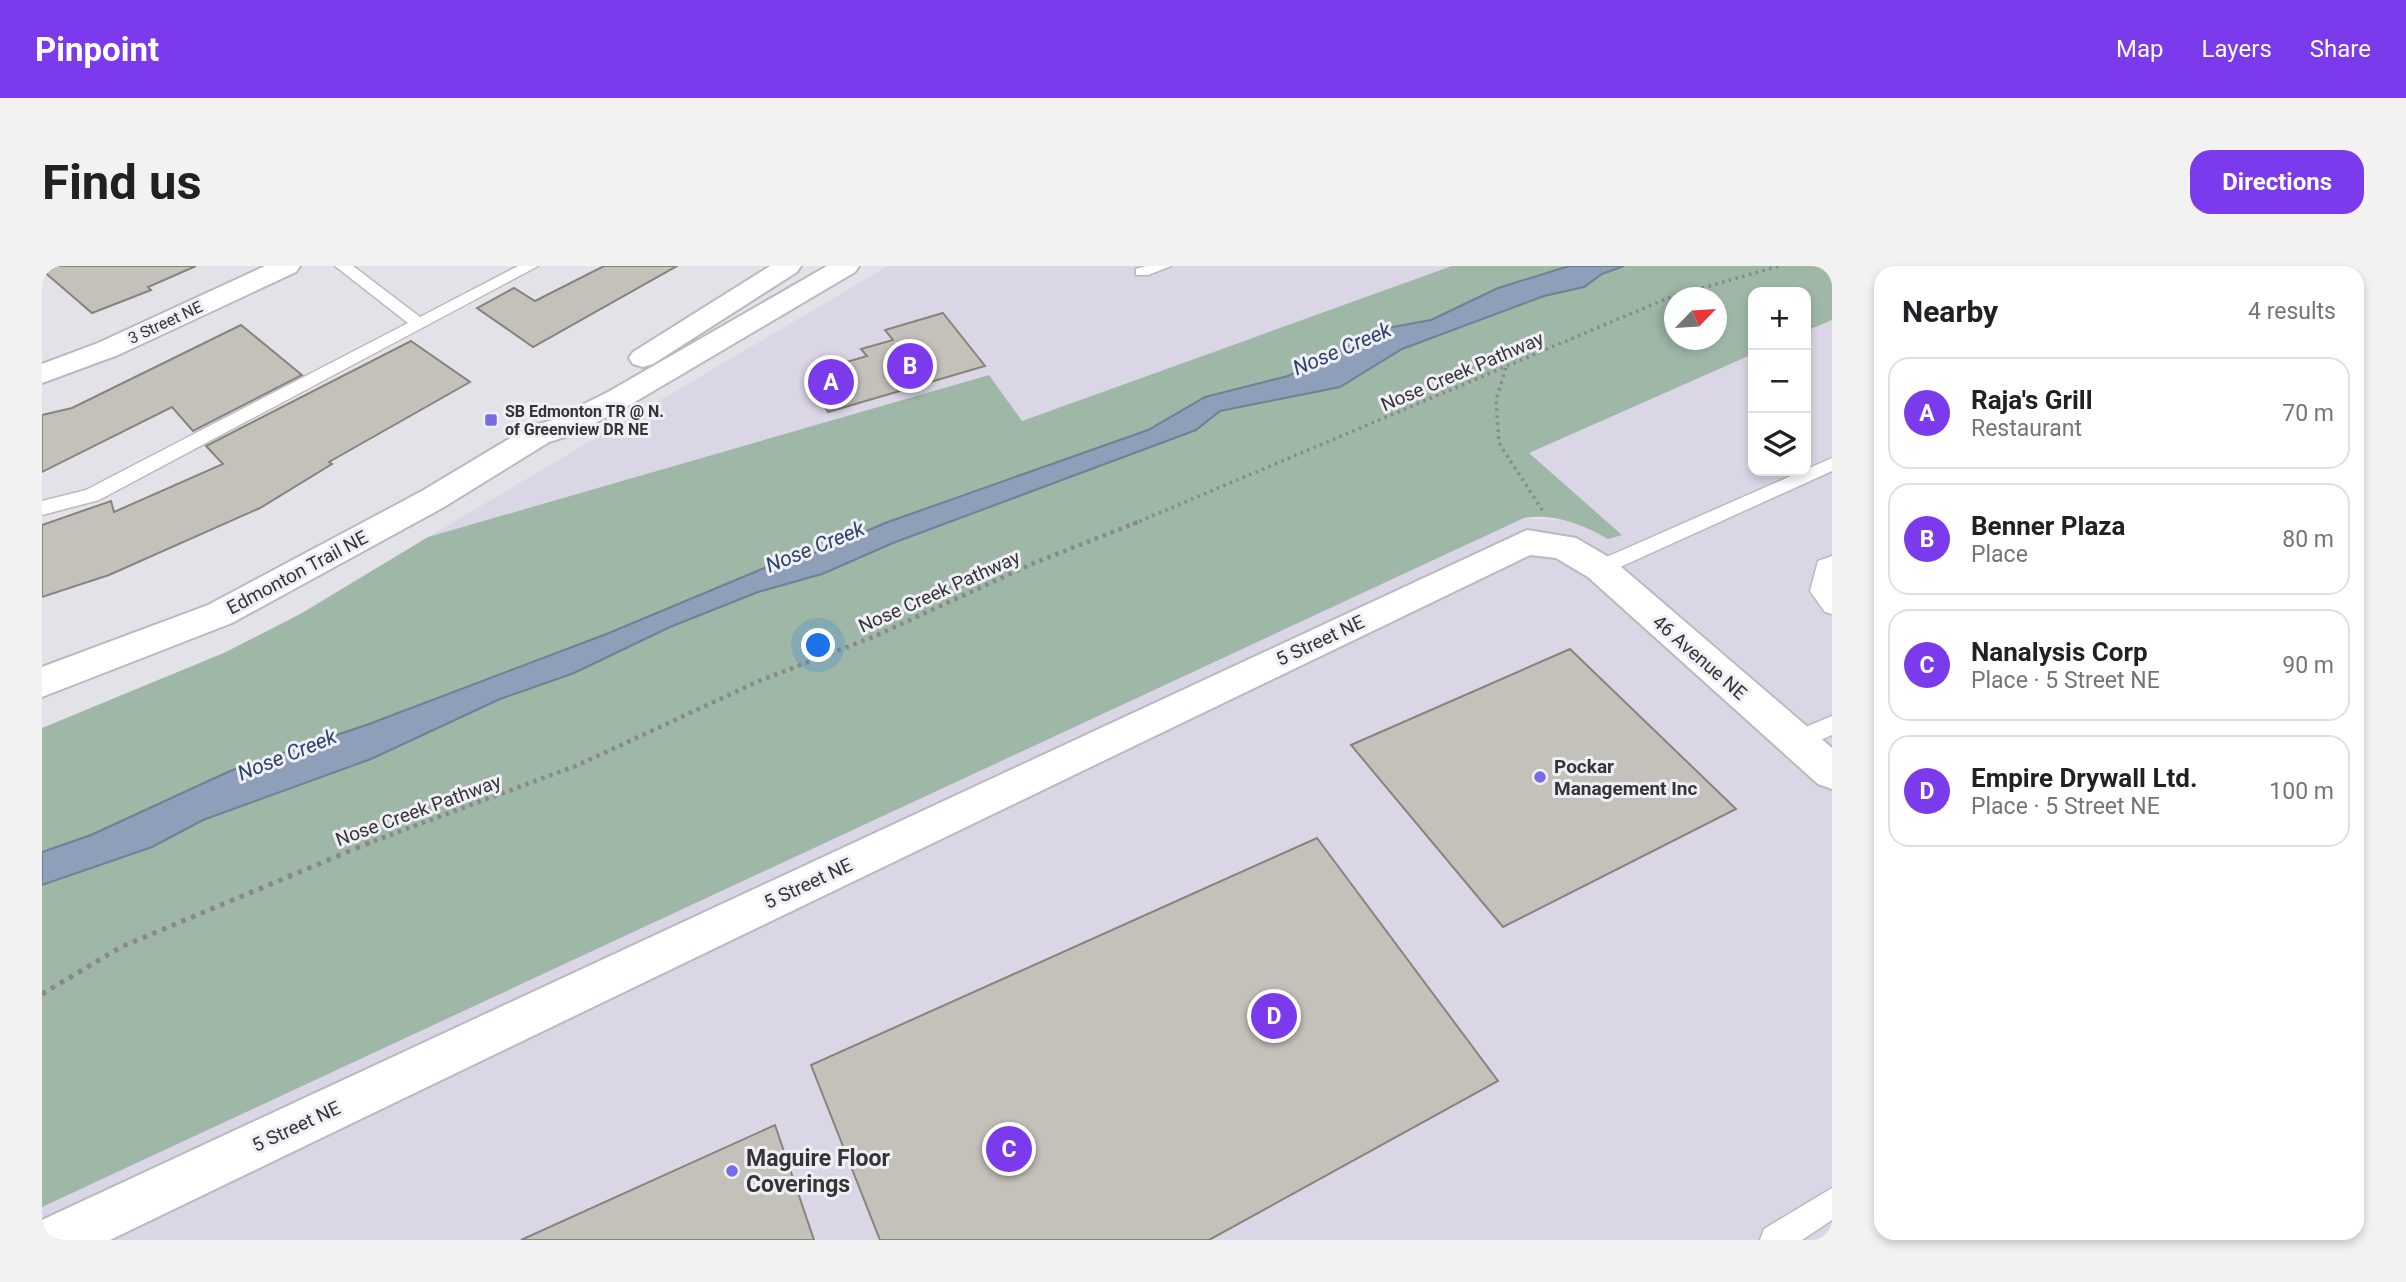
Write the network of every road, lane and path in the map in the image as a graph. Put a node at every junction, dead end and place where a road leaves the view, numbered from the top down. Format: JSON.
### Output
{"nodes":[{"id":1,"x":287,"y":266,"type":"edge"},
{"id":2,"x":343,"y":266,"type":"edge"},
{"id":3,"x":530,"y":266,"type":"edge"},
{"id":4,"x":788,"y":266,"type":"edge"},
{"id":5,"x":846,"y":266,"type":"edge"},
{"id":6,"x":1163,"y":266,"type":"edge"},
{"id":7,"x":1779,"y":266,"type":"edge"},
{"id":8,"x":1142,"y":272,"type":"dead end"},
{"id":9,"x":419,"y":324,"type":"junction"},
{"id":10,"x":1507,"y":368,"type":"junction"},
{"id":11,"x":42,"y":374,"type":"edge"},
{"id":12,"x":538,"y":435,"type":"junction"},
{"id":13,"x":1832,"y":464,"type":"edge"},
{"id":14,"x":42,"y":508,"type":"edge"},
{"id":15,"x":1564,"y":547,"type":"junction"},
{"id":16,"x":1832,"y":563,"type":"edge"},
{"id":17,"x":1600,"y":568,"type":"junction"},
{"id":18,"x":1832,"y":606,"type":"edge"},
{"id":19,"x":42,"y":682,"type":"edge"},
{"id":20,"x":1832,"y":725,"type":"edge"},
{"id":21,"x":1797,"y":741,"type":"junction"},
{"id":22,"x":1832,"y":772,"type":"edge"},
{"id":23,"x":42,"y":994,"type":"edge"},
{"id":24,"x":1832,"y":1203,"type":"edge"},
{"id":25,"x":55,"y":1240,"type":"edge"},
{"id":26,"x":1775,"y":1240,"type":"edge"}],
"edges":[{"from":1,"to":11,"type":"street","name":"3 Street NE"},
{"from":2,"to":9,"type":"lane"},
{"from":3,"to":9,"type":"lane"},
{"from":4,"to":12,"type":"street","name":"Edmonton Trail NE"},
{"from":5,"to":12,"type":"street","name":"Edmonton Trail NE"},
{"from":6,"to":8,"type":"lane"},
{"from":7,"to":10,"type":"path","name":"Nose Creek Pathway"},
{"from":9,"to":14,"type":"lane"},
{"from":10,"to":15,"type":"path"},
{"from":10,"to":23,"type":"path","name":"Nose Creek Pathway"},
{"from":12,"to":19,"type":"street","name":"Edmonton Trail NE"},
{"from":13,"to":17,"type":"lane"},
{"from":15,"to":17,"type":"street","name":"46 Avenue NE"},
{"from":15,"to":25,"type":"street","name":"5 Street NE"},
{"from":16,"to":18,"type":"lane"},
{"from":17,"to":21,"type":"street","name":"46 Avenue NE"},
{"from":20,"to":21,"type":"lane"},
{"from":21,"to":22,"type":"street","name":"46 Avenue NE"},
{"from":24,"to":26,"type":"lane"}]}
